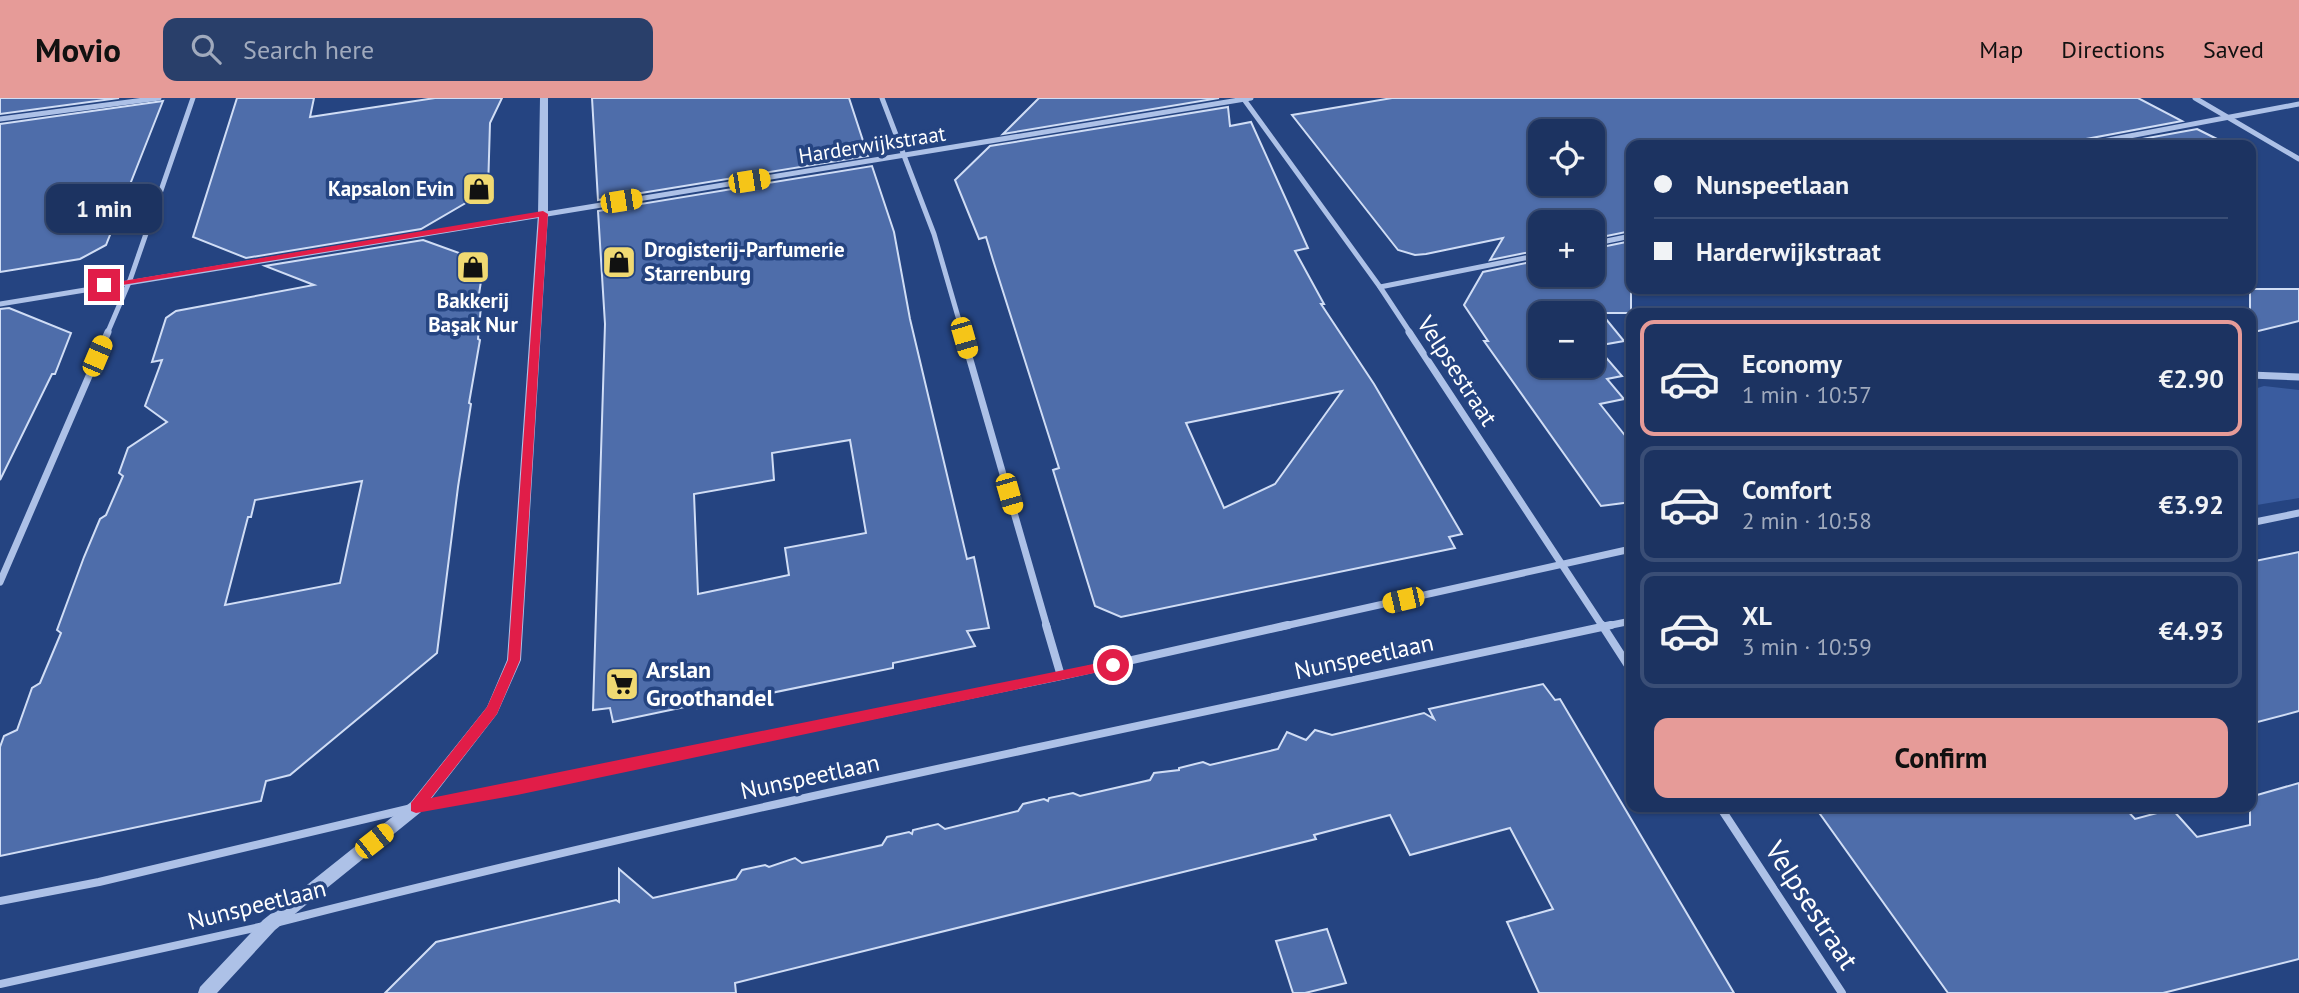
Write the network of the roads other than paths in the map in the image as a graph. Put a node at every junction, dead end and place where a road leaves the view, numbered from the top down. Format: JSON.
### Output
{"nodes":[{"id":1,"x":159,"y":98,"type":"edge"},
{"id":2,"x":194,"y":98,"type":"edge"},
{"id":3,"x":544,"y":98,"type":"edge"},
{"id":4,"x":882,"y":98,"type":"edge"},
{"id":5,"x":1246,"y":98,"type":"edge"},
{"id":6,"x":2196,"y":98,"type":"edge"},
{"id":7,"x":2299,"y":104,"type":"edge"},
{"id":8,"x":2227,"y":116,"type":"junction"},
{"id":9,"x":0,"y":119,"type":"edge"},
{"id":10,"x":2107,"y":140,"type":"edge"},
{"id":11,"x":904,"y":156,"type":"junction"},
{"id":12,"x":2299,"y":159,"type":"edge"},
{"id":13,"x":543,"y":214,"type":"junction"},
{"id":14,"x":1626,"y":237,"type":"edge"},
{"id":15,"x":1605,"y":241,"type":"edge"},
{"id":16,"x":1528,"y":257,"type":"edge"},
{"id":17,"x":130,"y":280,"type":"junction"},
{"id":18,"x":1380,"y":287,"type":"junction"},
{"id":19,"x":0,"y":304,"type":"edge"},
{"id":20,"x":2256,"y":375,"type":"edge"},
{"id":21,"x":2299,"y":377,"type":"edge"},
{"id":22,"x":2299,"y":513,"type":"edge"},
{"id":23,"x":2256,"y":522,"type":"edge"},
{"id":24,"x":1626,"y":550,"type":"edge"},
{"id":25,"x":1561,"y":565,"type":"junction"},
{"id":26,"x":0,"y":582,"type":"edge"},
{"id":27,"x":1626,"y":622,"type":"edge"},
{"id":28,"x":1603,"y":628,"type":"junction"},
{"id":29,"x":1626,"y":662,"type":"edge"},
{"id":30,"x":1061,"y":677,"type":"junction"},
{"id":31,"x":416,"y":807,"type":"junction"},
{"id":32,"x":1723,"y":812,"type":"edge"},
{"id":33,"x":0,"y":901,"type":"edge"},
{"id":34,"x":269,"y":925,"type":"junction"},
{"id":35,"x":0,"y":984,"type":"edge"},
{"id":36,"x":206,"y":993,"type":"edge"},
{"id":37,"x":1842,"y":993,"type":"edge"}],
"edges":[{"from":1,"to":9,"type":"street"},
{"from":2,"to":17,"type":"street"},
{"from":3,"to":13,"type":"street"},
{"from":4,"to":11,"type":"street"},
{"from":5,"to":11,"type":"street","name":"Harderwijkstraat"},
{"from":5,"to":18,"type":"street","name":"Velpsestraat"},
{"from":6,"to":8,"type":"street"},
{"from":7,"to":8,"type":"street"},
{"from":8,"to":10,"type":"street"},
{"from":8,"to":12,"type":"street"},
{"from":11,"to":13,"type":"street","name":"Harderwijkstraat"},
{"from":11,"to":30,"type":"street"},
{"from":13,"to":17,"type":"street","name":"Harderwijkstraat"},
{"from":13,"to":31,"type":"street"},
{"from":14,"to":15,"type":"street"},
{"from":16,"to":18,"type":"street"},
{"from":17,"to":19,"type":"street","name":"Harderwijkstraat"},
{"from":17,"to":26,"type":"street"},
{"from":18,"to":25,"type":"street","name":"Velpsestraat"},
{"from":20,"to":21,"type":"street"},
{"from":22,"to":23,"type":"street"},
{"from":24,"to":25,"type":"street","name":"Nunspeetlaan"},
{"from":25,"to":28,"type":"street","name":"Velpsestraat"},
{"from":25,"to":30,"type":"street","name":"Nunspeetlaan"},
{"from":27,"to":28,"type":"street","name":"Nunspeetlaan"},
{"from":28,"to":29,"type":"street","name":"Velpsestraat"},
{"from":28,"to":34,"type":"street","name":"Nunspeetlaan"},
{"from":30,"to":31,"type":"street","name":"Nunspeetlaan"},
{"from":31,"to":33,"type":"street","name":"Nunspeetlaan"},
{"from":31,"to":34,"type":"street"},
{"from":32,"to":37,"type":"street","name":"Velpsestraat"},
{"from":34,"to":35,"type":"street","name":"Nunspeetlaan"},
{"from":34,"to":36,"type":"street"}]}
